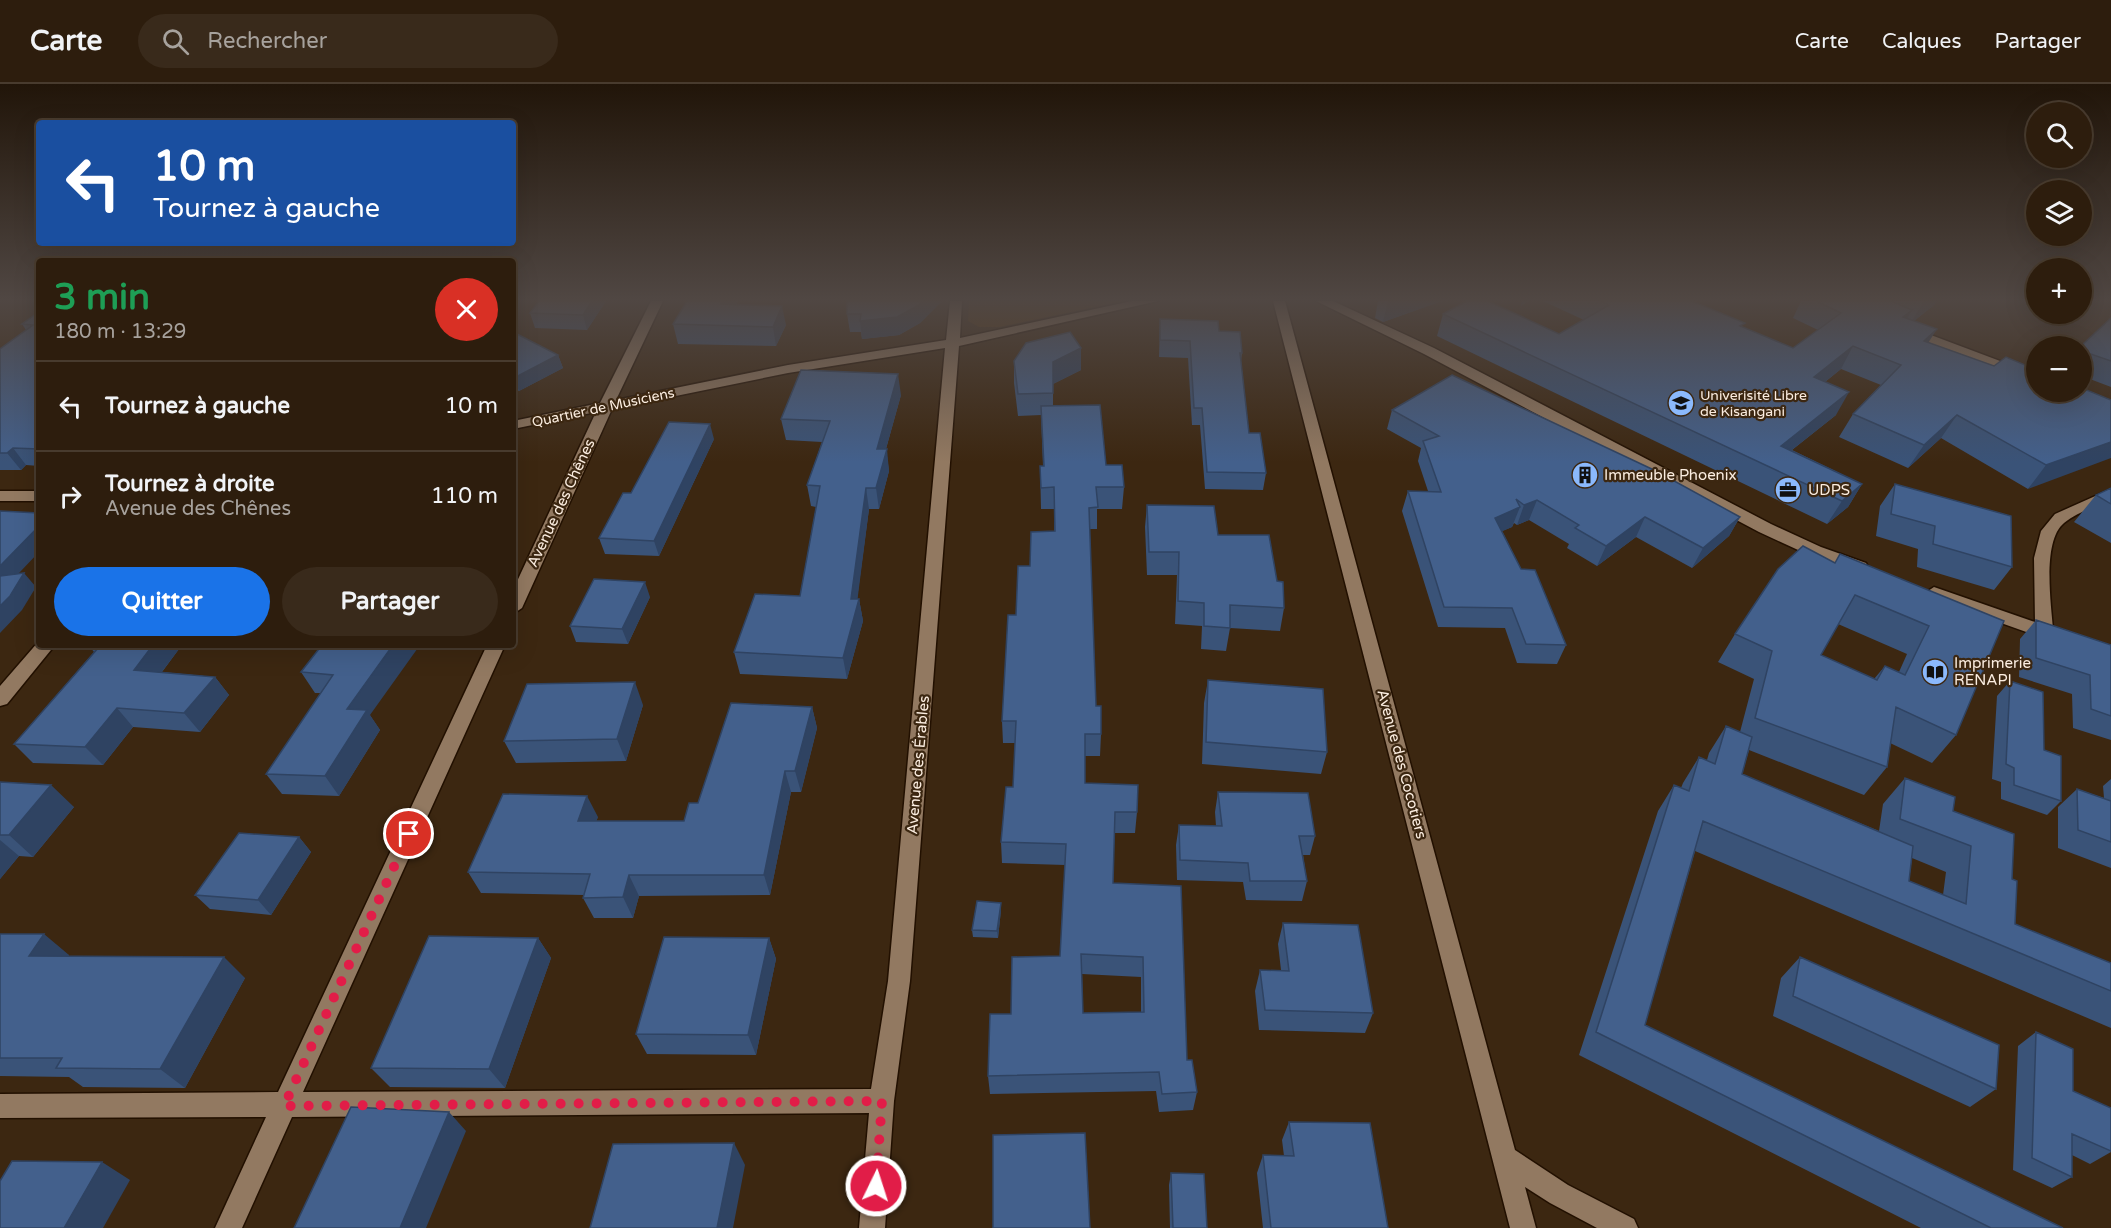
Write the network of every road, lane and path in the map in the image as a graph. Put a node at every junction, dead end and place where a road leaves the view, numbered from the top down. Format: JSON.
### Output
{"nodes":[{"id":1,"x":631,"y":354,"type":"edge"},
{"id":2,"x":881,"y":354,"type":"edge"},
{"id":3,"x":952,"y":354,"type":"edge"},
{"id":4,"x":1293,"y":354,"type":"edge"},
{"id":5,"x":1434,"y":354,"type":"edge"},
{"id":6,"x":1971,"y":354,"type":"edge"},
{"id":7,"x":2026,"y":376,"type":"edge"},
{"id":8,"x":606,"y":406,"type":"junction"},
{"id":9,"x":516,"y":424,"type":"edge"},
{"id":10,"x":2111,"y":494,"type":"edge"},
{"id":11,"x":0,"y":496,"type":"edge"},
{"id":12,"x":36,"y":496,"type":"edge"},
{"id":13,"x":1880,"y":574,"type":"edge"},
{"id":14,"x":1924,"y":590,"type":"edge"},
{"id":15,"x":516,"y":601,"type":"edge"},
{"id":16,"x":2044,"y":632,"type":"junction"},
{"id":17,"x":2066,"y":639,"type":"edge"},
{"id":18,"x":43,"y":648,"type":"edge"},
{"id":19,"x":495,"y":648,"type":"edge"},
{"id":20,"x":0,"y":699,"type":"edge"},
{"id":21,"x":882,"y":1101,"type":"junction"},
{"id":22,"x":0,"y":1106,"type":"edge"},
{"id":23,"x":284,"y":1106,"type":"junction"},
{"id":24,"x":1504,"y":1158,"type":"junction"},
{"id":25,"x":228,"y":1228,"type":"edge"},
{"id":26,"x":872,"y":1228,"type":"edge"},
{"id":27,"x":1523,"y":1228,"type":"edge"},
{"id":28,"x":1625,"y":1228,"type":"edge"}],
"edges":[{"from":1,"to":8,"type":"street","name":"Avenue des Chênes"},
{"from":2,"to":8,"type":"street","name":"Quartier de Musiciens"},
{"from":3,"to":21,"type":"street","name":"Avenue des Érables"},
{"from":4,"to":24,"type":"street","name":"Avenue des Cocotiers"},
{"from":5,"to":13,"type":"street"},
{"from":6,"to":7,"type":"street"},
{"from":8,"to":9,"type":"street","name":"Quartier de Musiciens"},
{"from":8,"to":15,"type":"street","name":"Avenue des Chênes"},
{"from":10,"to":16,"type":"street"},
{"from":11,"to":12,"type":"street"},
{"from":14,"to":16,"type":"street"},
{"from":16,"to":17,"type":"street"},
{"from":18,"to":20,"type":"street"},
{"from":19,"to":23,"type":"street"},
{"from":21,"to":23,"type":"street"},
{"from":21,"to":26,"type":"street","name":"Avenue des Érables"},
{"from":22,"to":23,"type":"street"},
{"from":23,"to":25,"type":"street"},
{"from":24,"to":27,"type":"street","name":"Avenue des Cocotiers"},
{"from":24,"to":28,"type":"street"}]}
